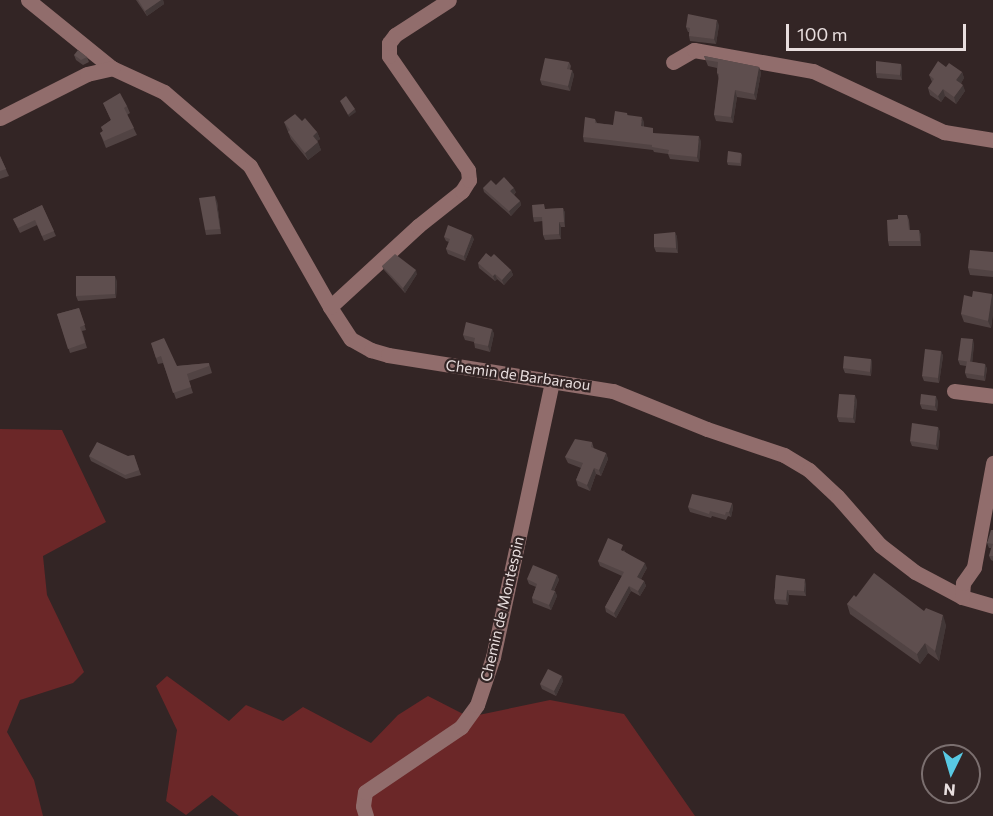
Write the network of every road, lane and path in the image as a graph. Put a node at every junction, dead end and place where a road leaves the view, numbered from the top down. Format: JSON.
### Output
{"nodes":[{"id":1,"x":28,"y":0,"type":"edge"},
{"id":2,"x":448,"y":0,"type":"edge"},
{"id":3,"x":673,"y":62,"type":"dead end"},
{"id":4,"x":112,"y":68,"type":"junction"},
{"id":5,"x":0,"y":118,"type":"edge"},
{"id":6,"x":993,"y":140,"type":"edge"},
{"id":7,"x":330,"y":307,"type":"junction"},
{"id":8,"x":552,"y":382,"type":"junction"},
{"id":9,"x":954,"y":391,"type":"dead end"},
{"id":10,"x":993,"y":396,"type":"edge"},
{"id":11,"x":993,"y":463,"type":"edge"},
{"id":12,"x":962,"y":597,"type":"junction"},
{"id":13,"x":993,"y":606,"type":"edge"},
{"id":14,"x":366,"y":816,"type":"edge"}],
"edges":[{"from":1,"to":4,"type":"street","name":"Chemin de Barbaraou"},
{"from":2,"to":7,"type":"street"},
{"from":3,"to":6,"type":"street"},
{"from":4,"to":5,"type":"street"},
{"from":4,"to":7,"type":"street","name":"Chemin de Barbaraou"},
{"from":7,"to":8,"type":"street","name":"Chemin de Barbaraou"},
{"from":8,"to":12,"type":"street","name":"Chemin de Barbaraou"},
{"from":8,"to":14,"type":"street","name":"Chemin de Montespin"},
{"from":9,"to":10,"type":"street"},
{"from":11,"to":12,"type":"street"},
{"from":12,"to":13,"type":"street","name":"Chemin de Barbaraou"}]}
